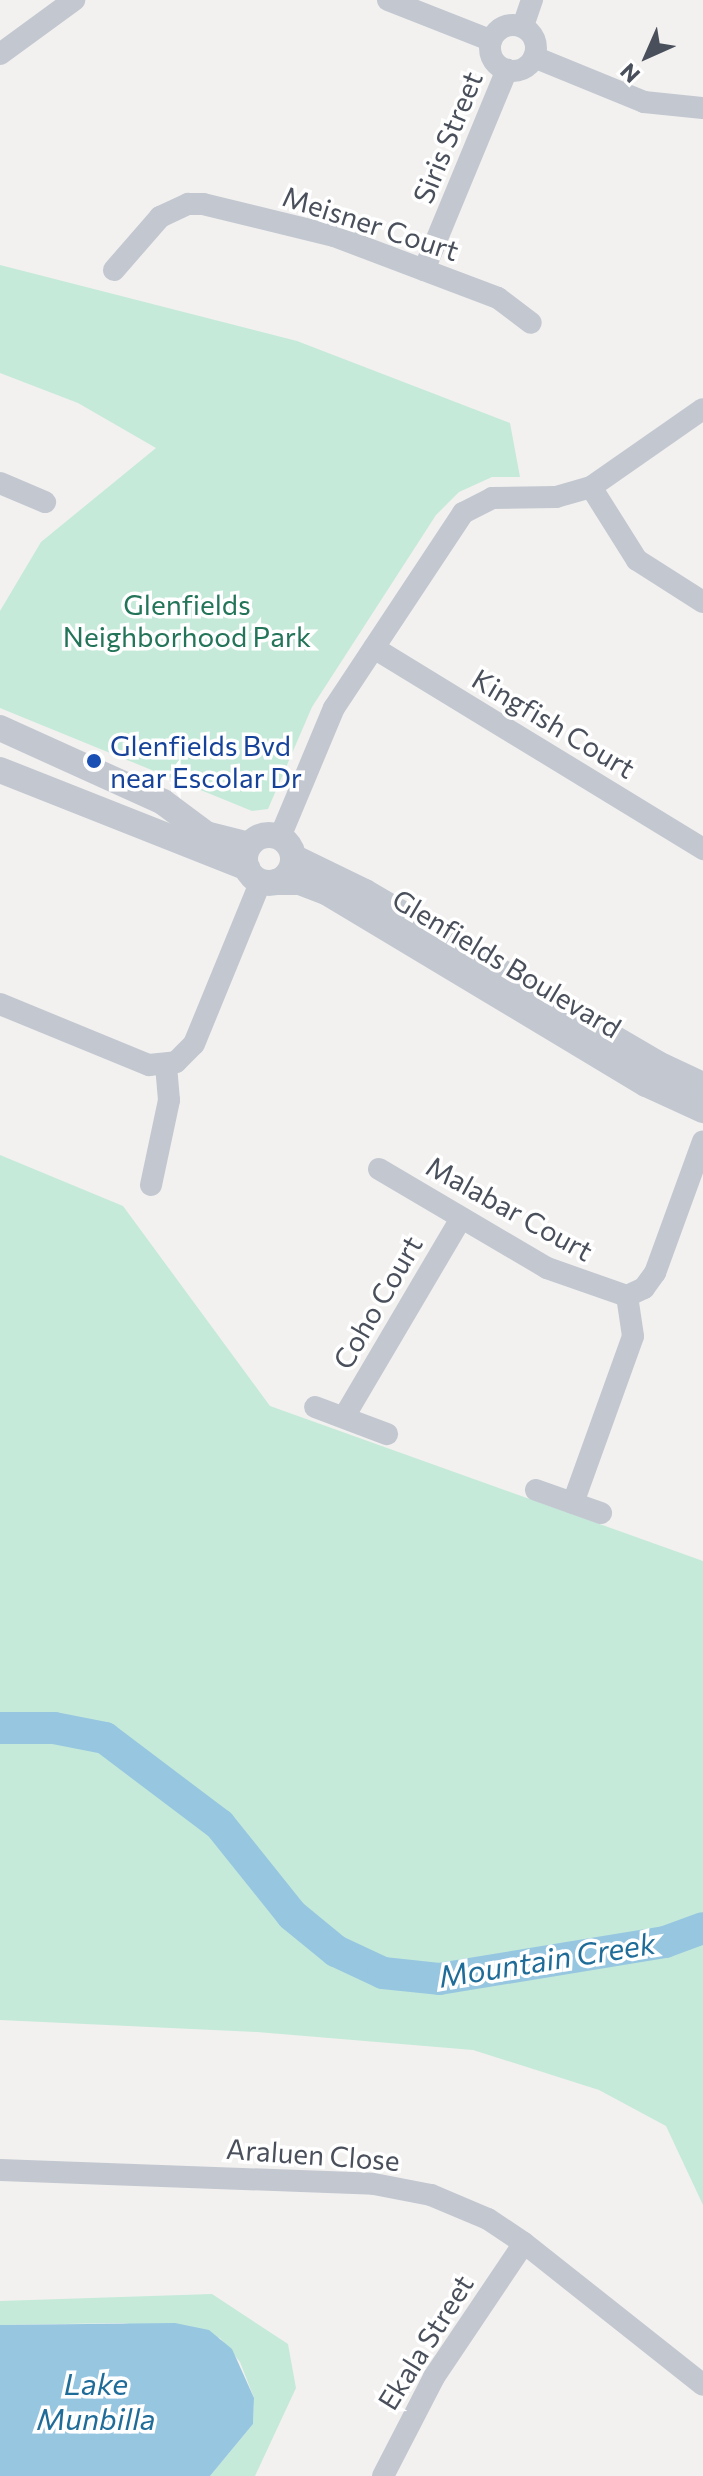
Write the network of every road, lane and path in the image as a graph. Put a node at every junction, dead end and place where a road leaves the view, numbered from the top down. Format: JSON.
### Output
{"nodes":[{"id":1,"x":74,"y":0,"type":"edge"},
{"id":2,"x":388,"y":0,"type":"edge"},
{"id":3,"x":532,"y":0,"type":"edge"},
{"id":4,"x":523,"y":26,"type":"junction"},
{"id":5,"x":490,"y":40,"type":"junction"},
{"id":6,"x":0,"y":54,"type":"edge"},
{"id":7,"x":534,"y":57,"type":"junction"},
{"id":8,"x":507,"y":70,"type":"junction"},
{"id":9,"x":703,"y":108,"type":"edge"},
{"id":10,"x":114,"y":270,"type":"dead end"},
{"id":11,"x":424,"y":270,"type":"junction"},
{"id":12,"x":531,"y":323,"type":"dead end"},
{"id":13,"x":703,"y":409,"type":"edge"},
{"id":14,"x":0,"y":483,"type":"edge"},
{"id":15,"x":591,"y":487,"type":"junction"},
{"id":16,"x":45,"y":502,"type":"dead end"},
{"id":17,"x":703,"y":602,"type":"edge"},
{"id":18,"x":374,"y":648,"type":"junction"},
{"id":19,"x":0,"y":728,"type":"edge"},
{"id":20,"x":0,"y":770,"type":"edge"},
{"id":21,"x":286,"y":847,"type":"junction"},
{"id":22,"x":703,"y":849,"type":"edge"},
{"id":23,"x":259,"y":869,"type":"junction"},
{"id":24,"x":0,"y":1004,"type":"edge"},
{"id":25,"x":166,"y":1065,"type":"junction"},
{"id":26,"x":703,"y":1085,"type":"edge"},
{"id":27,"x":703,"y":1110,"type":"edge"},
{"id":28,"x":703,"y":1141,"type":"edge"},
{"id":29,"x":379,"y":1169,"type":"dead end"},
{"id":30,"x":151,"y":1185,"type":"dead end"},
{"id":31,"x":461,"y":1218,"type":"junction"},
{"id":32,"x":627,"y":1296,"type":"junction"},
{"id":33,"x":315,"y":1407,"type":"dead end"},
{"id":34,"x":344,"y":1417,"type":"junction"},
{"id":35,"x":387,"y":1434,"type":"dead end"},
{"id":36,"x":536,"y":1490,"type":"dead end"},
{"id":37,"x":573,"y":1503,"type":"junction"},
{"id":38,"x":601,"y":1513,"type":"dead end"},
{"id":39,"x":0,"y":2170,"type":"edge"},
{"id":40,"x":524,"y":2243,"type":"junction"},
{"id":41,"x":703,"y":2385,"type":"edge"},
{"id":42,"x":383,"y":2476,"type":"edge"}],
"edges":[{"from":1,"to":6,"type":"street"},
{"from":2,"to":5,"type":"street"},
{"from":3,"to":4,"type":"street"},
{"from":4,"to":5,"type":"street"},
{"from":4,"to":7,"type":"street"},
{"from":5,"to":8,"type":"street"},
{"from":7,"to":8,"type":"street"},
{"from":7,"to":9,"type":"street"},
{"from":8,"to":11,"type":"street","name":"Siris Street"},
{"from":10,"to":11,"type":"street","name":"Meisner Court"},
{"from":11,"to":12,"type":"street","name":"Meisner Court"},
{"from":13,"to":15,"type":"street"},
{"from":14,"to":16,"type":"street"},
{"from":15,"to":17,"type":"street"},
{"from":15,"to":18,"type":"street"},
{"from":18,"to":21,"type":"street"},
{"from":18,"to":22,"type":"street","name":"Kingfish Court"},
{"from":19,"to":23,"type":"street","name":"Glenfields Boulevard"},
{"from":20,"to":23,"type":"street","name":"Glenfields Boulevard"},
{"from":21,"to":23,"type":"street"},
{"from":21,"to":23,"type":"street"},
{"from":21,"to":26,"type":"street","name":"Glenfields Boulevard"},
{"from":23,"to":25,"type":"street"},
{"from":23,"to":27,"type":"street","name":"Glenfields Boulevard"},
{"from":24,"to":25,"type":"street"},
{"from":25,"to":30,"type":"street"},
{"from":28,"to":32,"type":"street"},
{"from":29,"to":31,"type":"street","name":"Malabar Court"},
{"from":31,"to":32,"type":"street","name":"Malabar Court"},
{"from":31,"to":34,"type":"street","name":"Coho Court"},
{"from":32,"to":37,"type":"street"},
{"from":33,"to":34,"type":"street"},
{"from":34,"to":35,"type":"street"},
{"from":36,"to":37,"type":"street"},
{"from":37,"to":38,"type":"street"},
{"from":39,"to":40,"type":"street","name":"Araluen Close"},
{"from":40,"to":41,"type":"street","name":"Araluen Close"},
{"from":40,"to":42,"type":"street","name":"Ekala Street"}]}
